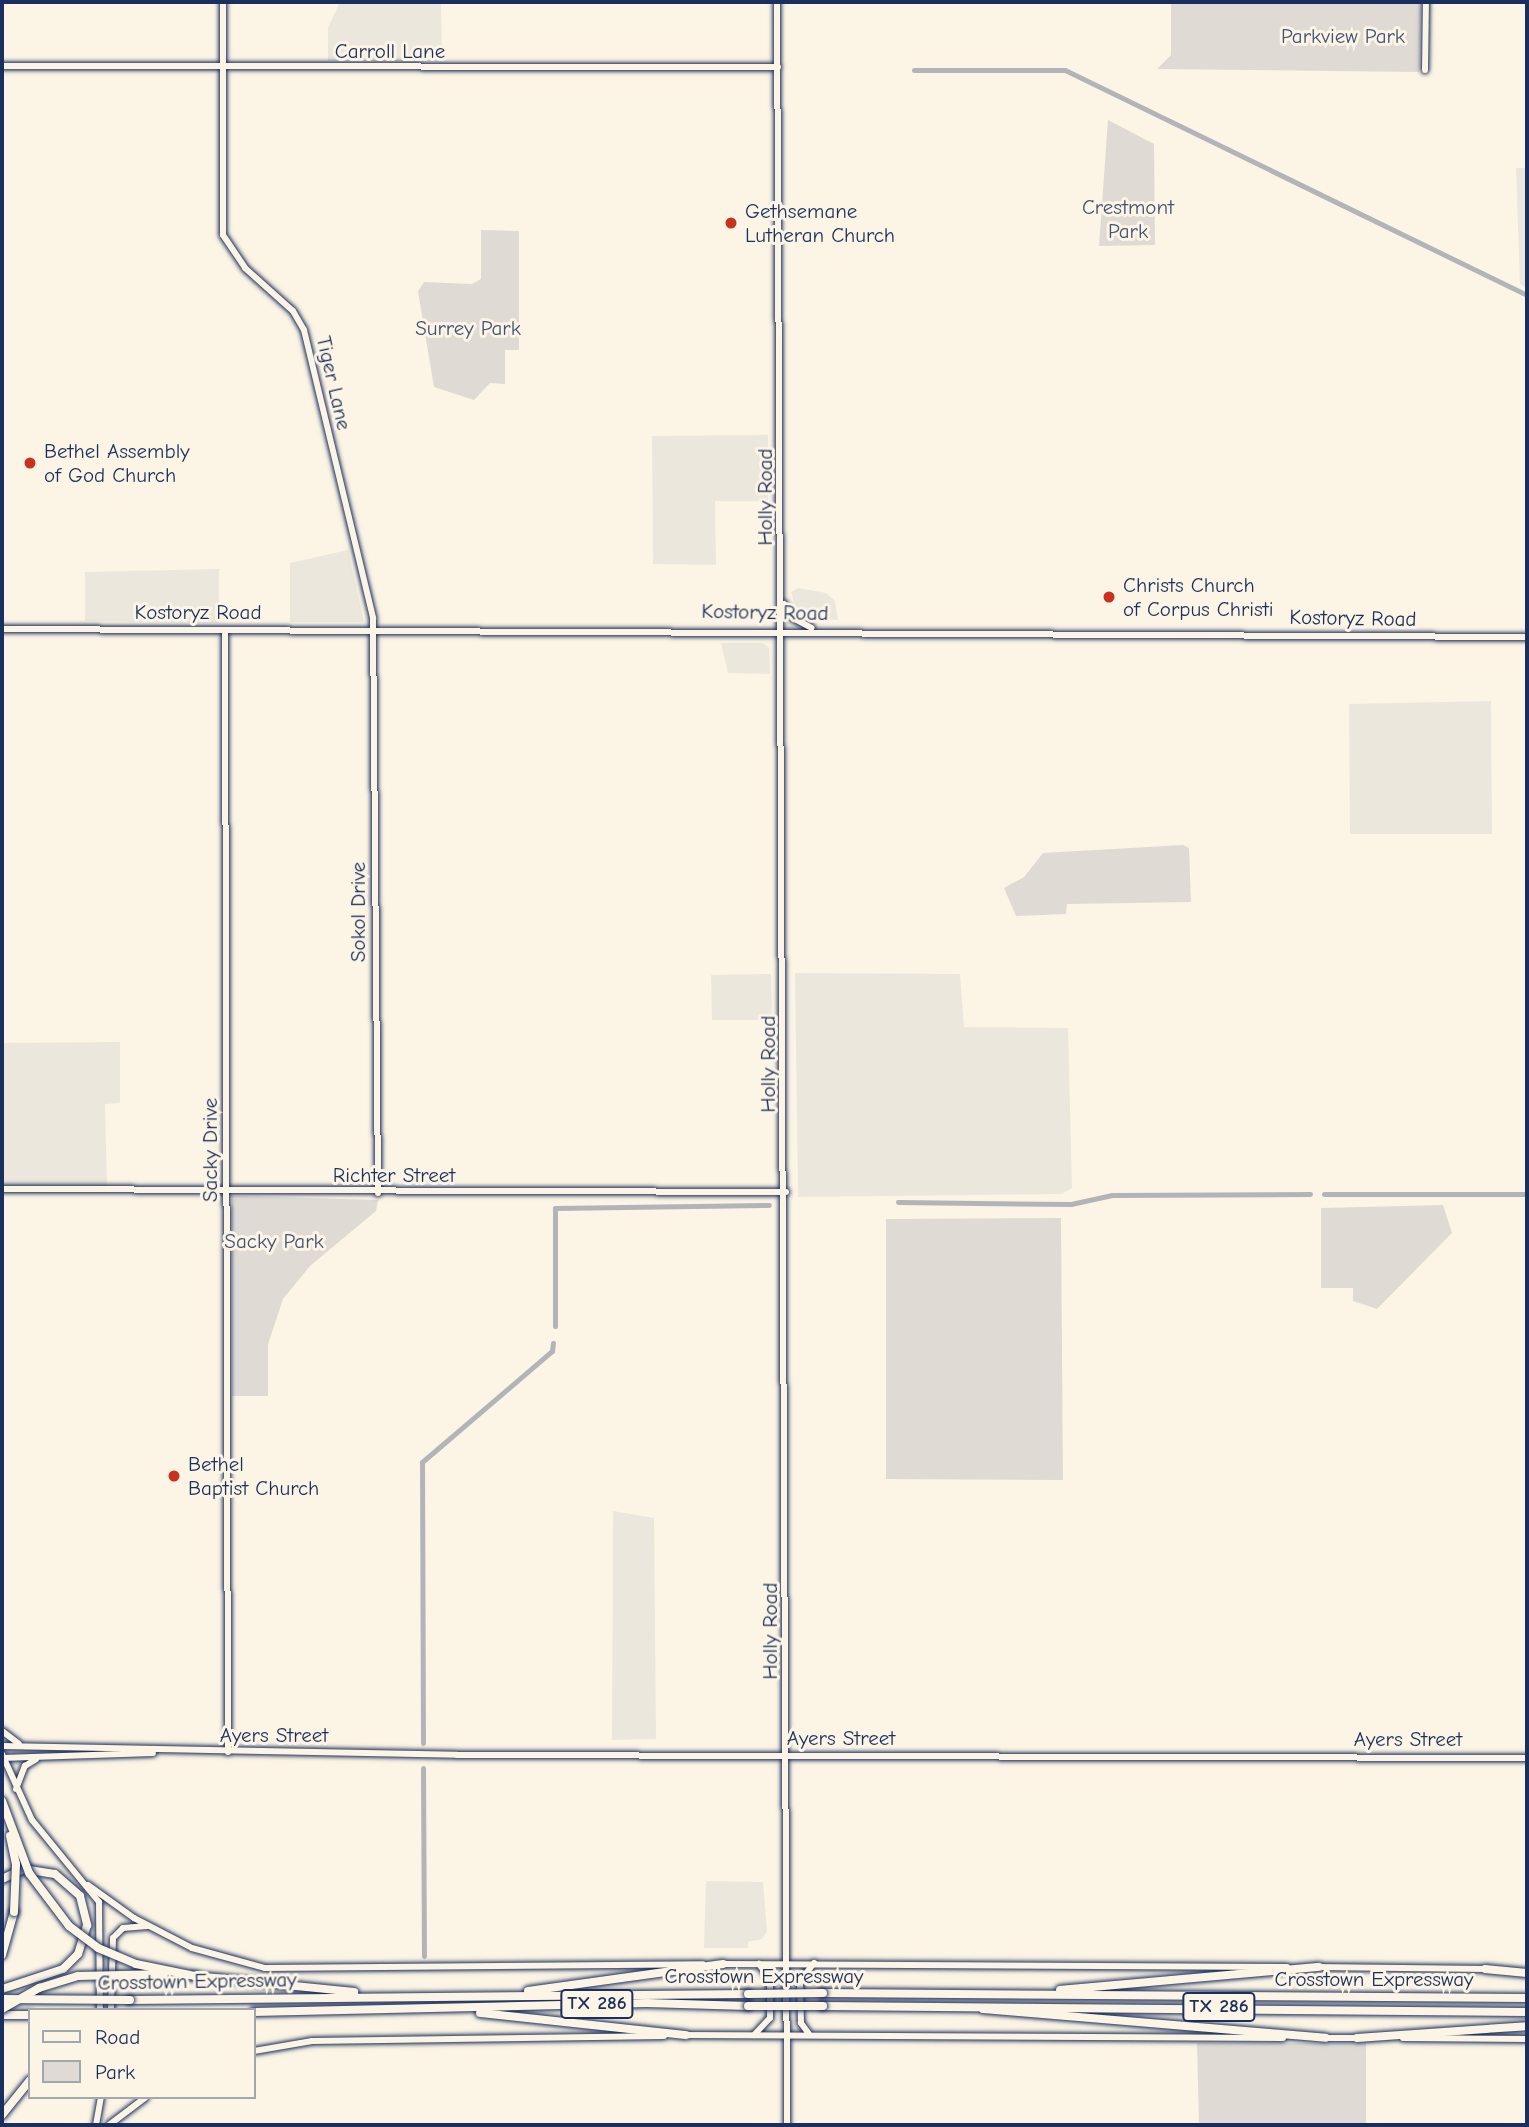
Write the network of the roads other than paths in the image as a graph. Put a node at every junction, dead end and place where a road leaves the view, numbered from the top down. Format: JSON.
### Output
{"nodes":[{"id":1,"x":223,"y":2,"type":"edge"},
{"id":2,"x":777,"y":2,"type":"edge"},
{"id":3,"x":1426,"y":2,"type":"edge"},
{"id":4,"x":2,"y":66,"type":"edge"},
{"id":5,"x":223,"y":68,"type":"junction"},
{"id":6,"x":778,"y":68,"type":"junction"},
{"id":7,"x":1425,"y":70,"type":"dead end"},
{"id":8,"x":783,"y":603,"type":"junction"},
{"id":9,"x":2,"y":629,"type":"edge"},
{"id":10,"x":374,"y":630,"type":"junction"},
{"id":11,"x":783,"y":630,"type":"junction"},
{"id":12,"x":817,"y":630,"type":"junction"},
{"id":13,"x":225,"y":631,"type":"junction"},
{"id":14,"x":1527,"y":637,"type":"edge"},
{"id":15,"x":2,"y":1189,"type":"edge"},
{"id":16,"x":228,"y":1191,"type":"junction"},
{"id":17,"x":786,"y":1192,"type":"junction"},
{"id":18,"x":378,"y":1193,"type":"junction"},
{"id":19,"x":2,"y":1731,"type":"edge"},
{"id":20,"x":2,"y":1746,"type":"edge"},
{"id":21,"x":24,"y":1746,"type":"junction"},
{"id":22,"x":92,"y":1746,"type":"junction"},
{"id":23,"x":155,"y":1752,"type":"junction"},
{"id":24,"x":228,"y":1752,"type":"junction"},
{"id":25,"x":788,"y":1755,"type":"junction"},
{"id":26,"x":2,"y":1757,"type":"edge"},
{"id":27,"x":99,"y":1757,"type":"junction"},
{"id":28,"x":39,"y":1758,"type":"junction"},
{"id":29,"x":1527,"y":1758,"type":"edge"},
{"id":30,"x":2,"y":1772,"type":"edge"},
{"id":31,"x":11,"y":1780,"type":"junction"},
{"id":32,"x":16,"y":1791,"type":"junction"},
{"id":33,"x":2,"y":1803,"type":"edge"},
{"id":34,"x":2,"y":1879,"type":"edge"},
{"id":35,"x":88,"y":1885,"type":"junction"},
{"id":36,"x":150,"y":1926,"type":"junction"},
{"id":37,"x":2,"y":1955,"type":"edge"},
{"id":38,"x":759,"y":1963,"type":"junction"},
{"id":39,"x":786,"y":1963,"type":"junction"},
{"id":40,"x":814,"y":1963,"type":"junction"},
{"id":41,"x":723,"y":1964,"type":"junction"},
{"id":42,"x":1318,"y":1967,"type":"junction"},
{"id":43,"x":1485,"y":1969,"type":"joint"},
{"id":44,"x":1527,"y":1971,"type":"edge"},
{"id":45,"x":195,"y":1976,"type":"junction"},
{"id":46,"x":2,"y":1989,"type":"edge"},
{"id":47,"x":965,"y":1994,"type":"junction"},
{"id":48,"x":503,"y":1995,"type":"junction"},
{"id":49,"x":392,"y":1996,"type":"junction"},
{"id":50,"x":1527,"y":1998,"type":"edge"},
{"id":51,"x":2,"y":1999,"type":"edge"},
{"id":52,"x":911,"y":2003,"type":"junction"},
{"id":53,"x":100,"y":2008,"type":"edge"},
{"id":54,"x":111,"y":2008,"type":"edge"},
{"id":55,"x":2,"y":2009,"type":"edge"},
{"id":56,"x":446,"y":2010,"type":"junction"},
{"id":57,"x":1527,"y":2012,"type":"edge"},
{"id":58,"x":256,"y":2014,"type":"edge"},
{"id":59,"x":2,"y":2015,"type":"edge"},
{"id":60,"x":28,"y":2015,"type":"edge"},
{"id":61,"x":1527,"y":2026,"type":"edge"},
{"id":62,"x":785,"y":2034,"type":"junction"},
{"id":63,"x":686,"y":2035,"type":"junction"},
{"id":64,"x":754,"y":2035,"type":"junction"},
{"id":65,"x":809,"y":2035,"type":"junction"},
{"id":66,"x":1326,"y":2038,"type":"junction"},
{"id":67,"x":1357,"y":2038,"type":"junction"},
{"id":68,"x":1527,"y":2039,"type":"edge"},
{"id":69,"x":256,"y":2051,"type":"edge"},
{"id":70,"x":28,"y":2082,"type":"edge"},
{"id":71,"x":102,"y":2099,"type":"edge"},
{"id":72,"x":143,"y":2099,"type":"edge"},
{"id":73,"x":2,"y":2115,"type":"edge"},
{"id":74,"x":96,"y":2125,"type":"edge"},
{"id":75,"x":109,"y":2125,"type":"edge"},
{"id":76,"x":787,"y":2125,"type":"edge"}],
"edges":[{"from":1,"to":5,"type":"main road","name":"Tiger Lane"},
{"from":2,"to":6,"type":"main road","name":"Holly Road"},
{"from":3,"to":7,"type":"main road"},
{"from":4,"to":5,"type":"main road","name":"Carroll Lane"},
{"from":5,"to":6,"type":"main road","name":"Carroll Lane"},
{"from":5,"to":10,"type":"main road","name":"Tiger Lane"},
{"from":6,"to":8,"type":"main road","name":"Holly Road"},
{"from":8,"to":11,"type":"main road","name":"Holly Road"},
{"from":8,"to":12,"type":"main road"},
{"from":9,"to":13,"type":"main road","name":"Kostoryz Road"},
{"from":10,"to":11,"type":"main road","name":"Kostoryz Road"},
{"from":10,"to":13,"type":"main road","name":"Kostoryz Road"},
{"from":10,"to":18,"type":"main road","name":"Sokol Drive"},
{"from":11,"to":12,"type":"main road","name":"Kostoryz Road"},
{"from":11,"to":17,"type":"main road","name":"Holly Road"},
{"from":12,"to":14,"type":"main road","name":"Kostoryz Road"},
{"from":13,"to":16,"type":"main road","name":"Sacky Drive"},
{"from":15,"to":16,"type":"main road","name":"Richter Street"},
{"from":16,"to":18,"type":"main road","name":"Richter Street"},
{"from":16,"to":24,"type":"main road","name":"Sacky Drive"},
{"from":17,"to":18,"type":"main road","name":"Richter Street"},
{"from":17,"to":25,"type":"main road","name":"Holly Road"},
{"from":19,"to":21,"type":"main road"},
{"from":20,"to":21,"type":"main road","name":"Ayers Street"},
{"from":21,"to":22,"type":"main road","name":"Ayers Street"},
{"from":22,"to":23,"type":"main road","name":"Ayers Street"},
{"from":22,"to":27,"type":"main road"},
{"from":23,"to":24,"type":"main road","name":"Ayers Street"},
{"from":23,"to":27,"type":"main road","name":"Ayers Street"},
{"from":24,"to":25,"type":"main road","name":"Ayers Street"},
{"from":25,"to":29,"type":"main road","name":"Ayers Street"},
{"from":25,"to":39,"type":"main road","name":"Holly Road"},
{"from":26,"to":28,"type":"main road","name":"Ayers Street"},
{"from":26,"to":31,"type":"main road"},
{"from":27,"to":28,"type":"main road","name":"Ayers Street"},
{"from":28,"to":32,"type":"main road"},
{"from":30,"to":31,"type":"main road"},
{"from":31,"to":32,"type":"main road"},
{"from":32,"to":35,"type":"main road"},
{"from":33,"to":37,"type":"highway","bridge":true},
{"from":33,"to":45,"type":"highway","bridge":true},
{"from":34,"to":46,"type":"highway"},
{"from":35,"to":36,"type":"main road","name":"Crosstown Expressway"},
{"from":35,"to":53,"type":"main road"},
{"from":36,"to":41,"type":"main road","name":"Crosstown Expressway"},
{"from":36,"to":54,"type":"main road"},
{"from":38,"to":39,"type":"main road","name":"Crosstown Expressway"},
{"from":38,"to":41,"type":"main road","name":"Crosstown Expressway"},
{"from":38,"to":64,"type":"main road"},
{"from":39,"to":40,"type":"main road","name":"Crosstown Expressway"},
{"from":39,"to":62,"type":"main road","name":"Holly Road"},
{"from":40,"to":42,"type":"main road","name":"Crosstown Expressway"},
{"from":40,"to":65,"type":"main road"},
{"from":41,"to":48,"type":"highway"},
{"from":42,"to":43,"type":"main road","name":"Crosstown Expressway"},
{"from":42,"to":47,"type":"highway"},
{"from":43,"to":44,"type":"highway"},
{"from":45,"to":49,"type":"highway"},
{"from":45,"to":55,"type":"highway","bridge":true},
{"from":47,"to":48,"type":"highway","name":"Crosstown Expressway","number":"TX 286","bridge":true},
{"from":47,"to":50,"type":"highway","name":"Crosstown Expressway","number":"TX 286"},
{"from":48,"to":49,"type":"highway","name":"Crosstown Expressway","number":"TX 286"},
{"from":49,"to":51,"type":"highway","name":"Crosstown Expressway","number":"TX 286","bridge":true},
{"from":52,"to":56,"type":"highway","name":"Crosstown Expressway","number":"TX 286","bridge":true},
{"from":52,"to":57,"type":"highway","name":"Crosstown Expressway","number":"TX 286"},
{"from":52,"to":66,"type":"highway"},
{"from":56,"to":58,"type":"highway","name":"Crosstown Expressway","number":"TX 286"},
{"from":56,"to":63,"type":"highway"},
{"from":59,"to":60,"type":"highway"},
{"from":61,"to":67,"type":"highway"},
{"from":62,"to":64,"type":"main road"},
{"from":62,"to":65,"type":"main road"},
{"from":62,"to":76,"type":"main road","name":"Holly Road"},
{"from":63,"to":64,"type":"main road"},
{"from":63,"to":69,"type":"main road"},
{"from":65,"to":66,"type":"main road"},
{"from":66,"to":67,"type":"main road"},
{"from":67,"to":68,"type":"main road"},
{"from":70,"to":73,"type":"highway"},
{"from":71,"to":74,"type":"main road"},
{"from":72,"to":75,"type":"main road"}]}
